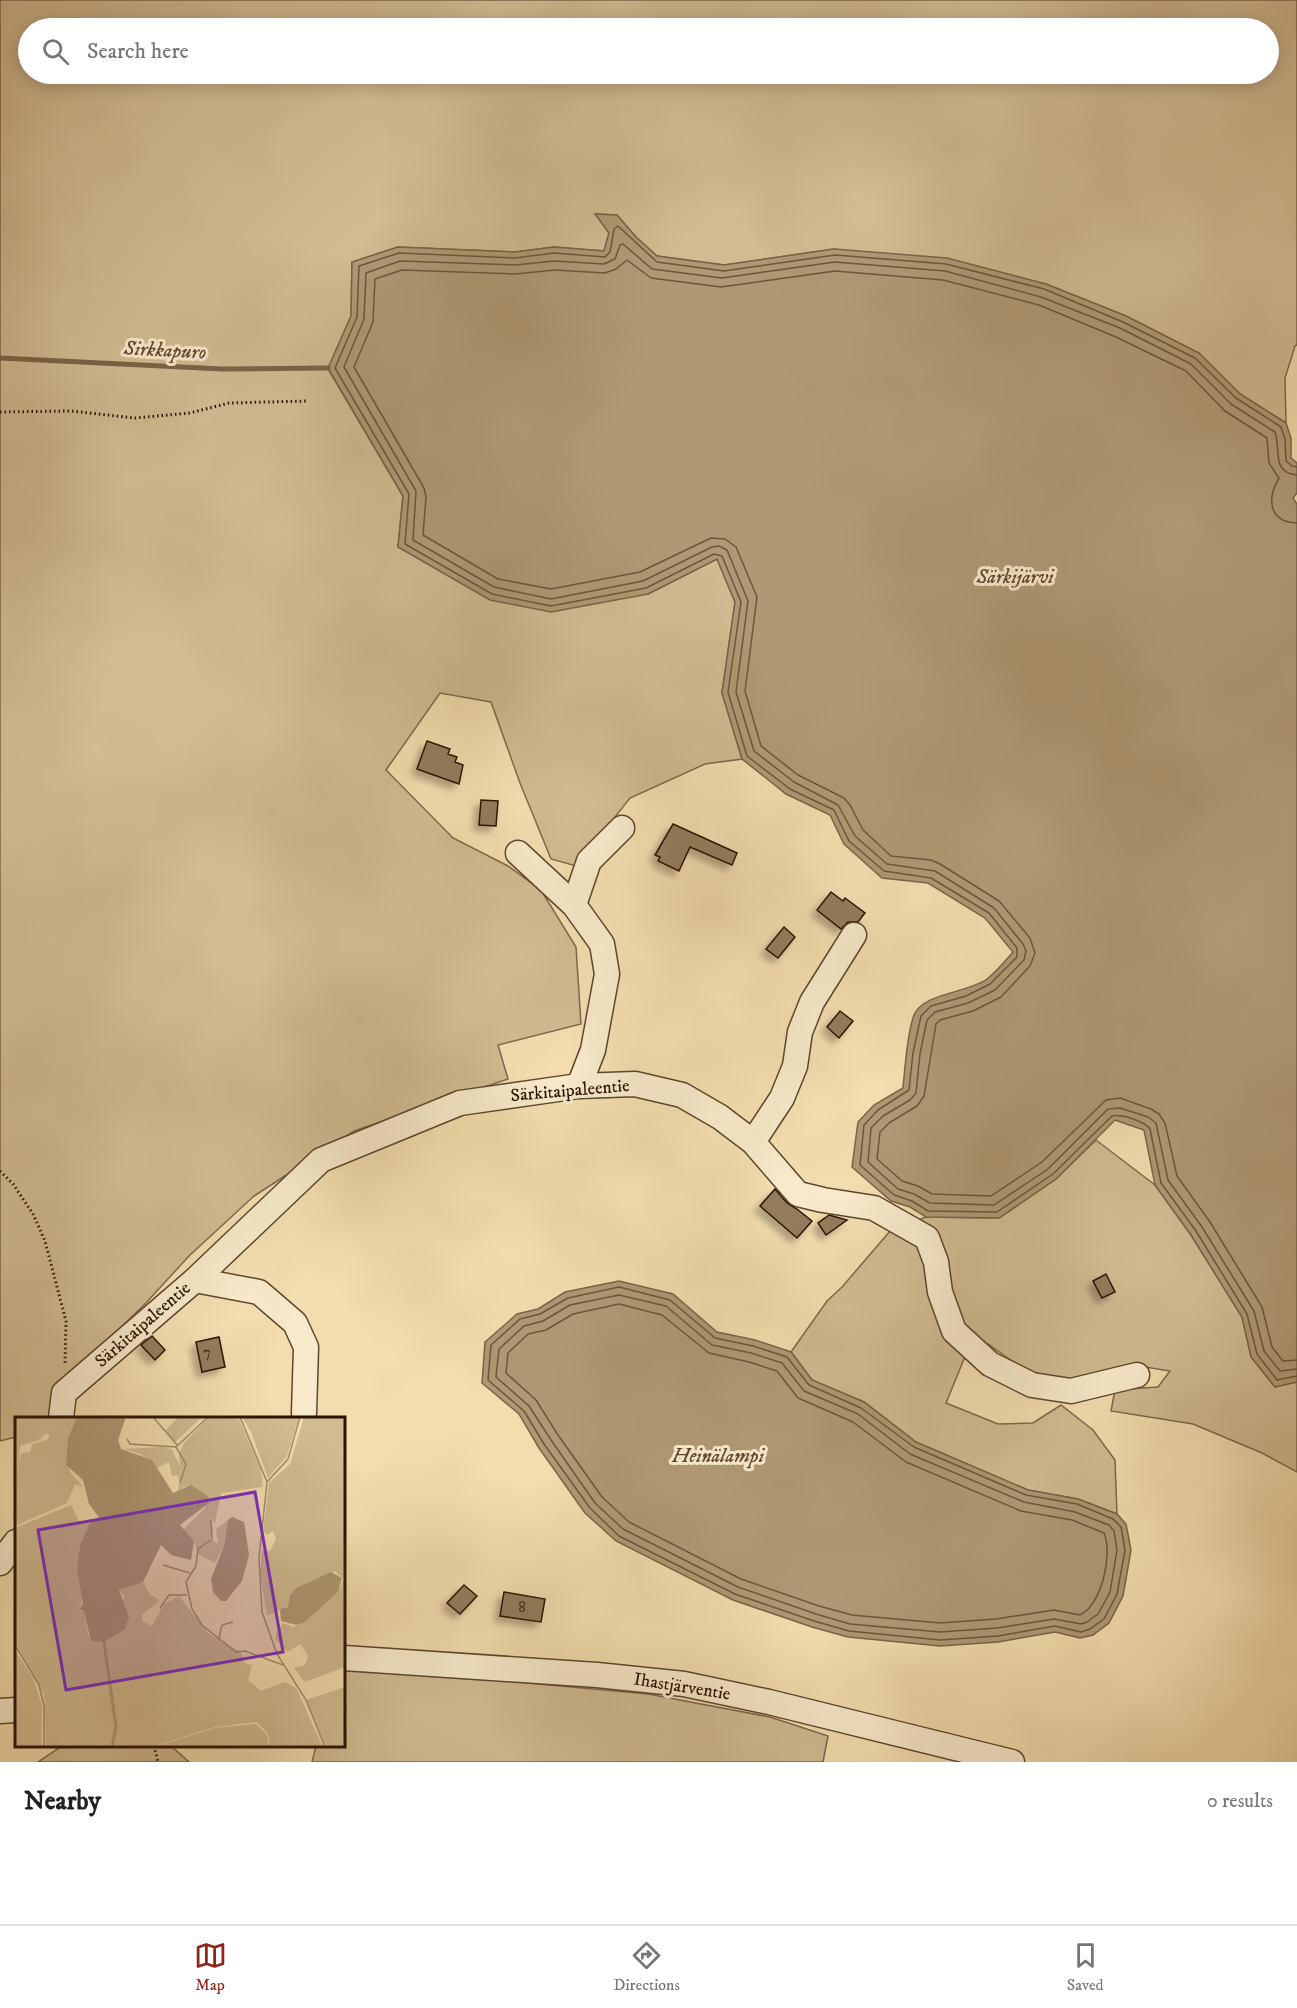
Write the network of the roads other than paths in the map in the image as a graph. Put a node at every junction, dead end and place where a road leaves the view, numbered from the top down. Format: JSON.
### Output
{"nodes":[{"id":1,"x":622,"y":828,"type":"dead end"},
{"id":2,"x":518,"y":853,"type":"dead end"},
{"id":3,"x":574,"y":905,"type":"junction"},
{"id":4,"x":855,"y":935,"type":"dead end"},
{"id":5,"x":579,"y":1086,"type":"junction"},
{"id":6,"x":753,"y":1142,"type":"junction"},
{"id":7,"x":195,"y":1280,"type":"junction"},
{"id":8,"x":1137,"y":1375,"type":"dead end"},
{"id":9,"x":304,"y":1413,"type":"dead end"},
{"id":10,"x":61,"y":1417,"type":"edge"},
{"id":11,"x":15,"y":1543,"type":"edge"},
{"id":12,"x":0,"y":1563,"type":"edge"},
{"id":13,"x":345,"y":1658,"type":"edge"},
{"id":14,"x":15,"y":1710,"type":"edge"},
{"id":15,"x":0,"y":1711,"type":"edge"},
{"id":16,"x":1012,"y":1762,"type":"edge"}],
"edges":[{"from":1,"to":3,"type":"street"},
{"from":2,"to":3,"type":"street"},
{"from":3,"to":5,"type":"street"},
{"from":4,"to":6,"type":"street"},
{"from":5,"to":6,"type":"street","name":"Särkitaipaleentie"},
{"from":5,"to":7,"type":"street","name":"Särkitaipaleentie"},
{"from":6,"to":8,"type":"street","name":"Särkitaipaleentie"},
{"from":7,"to":9,"type":"street"},
{"from":7,"to":10,"type":"street","name":"Särkitaipaleentie"},
{"from":11,"to":12,"type":"street"},
{"from":13,"to":16,"type":"street","name":"Ihastjärventie"},
{"from":14,"to":15,"type":"street"}]}
